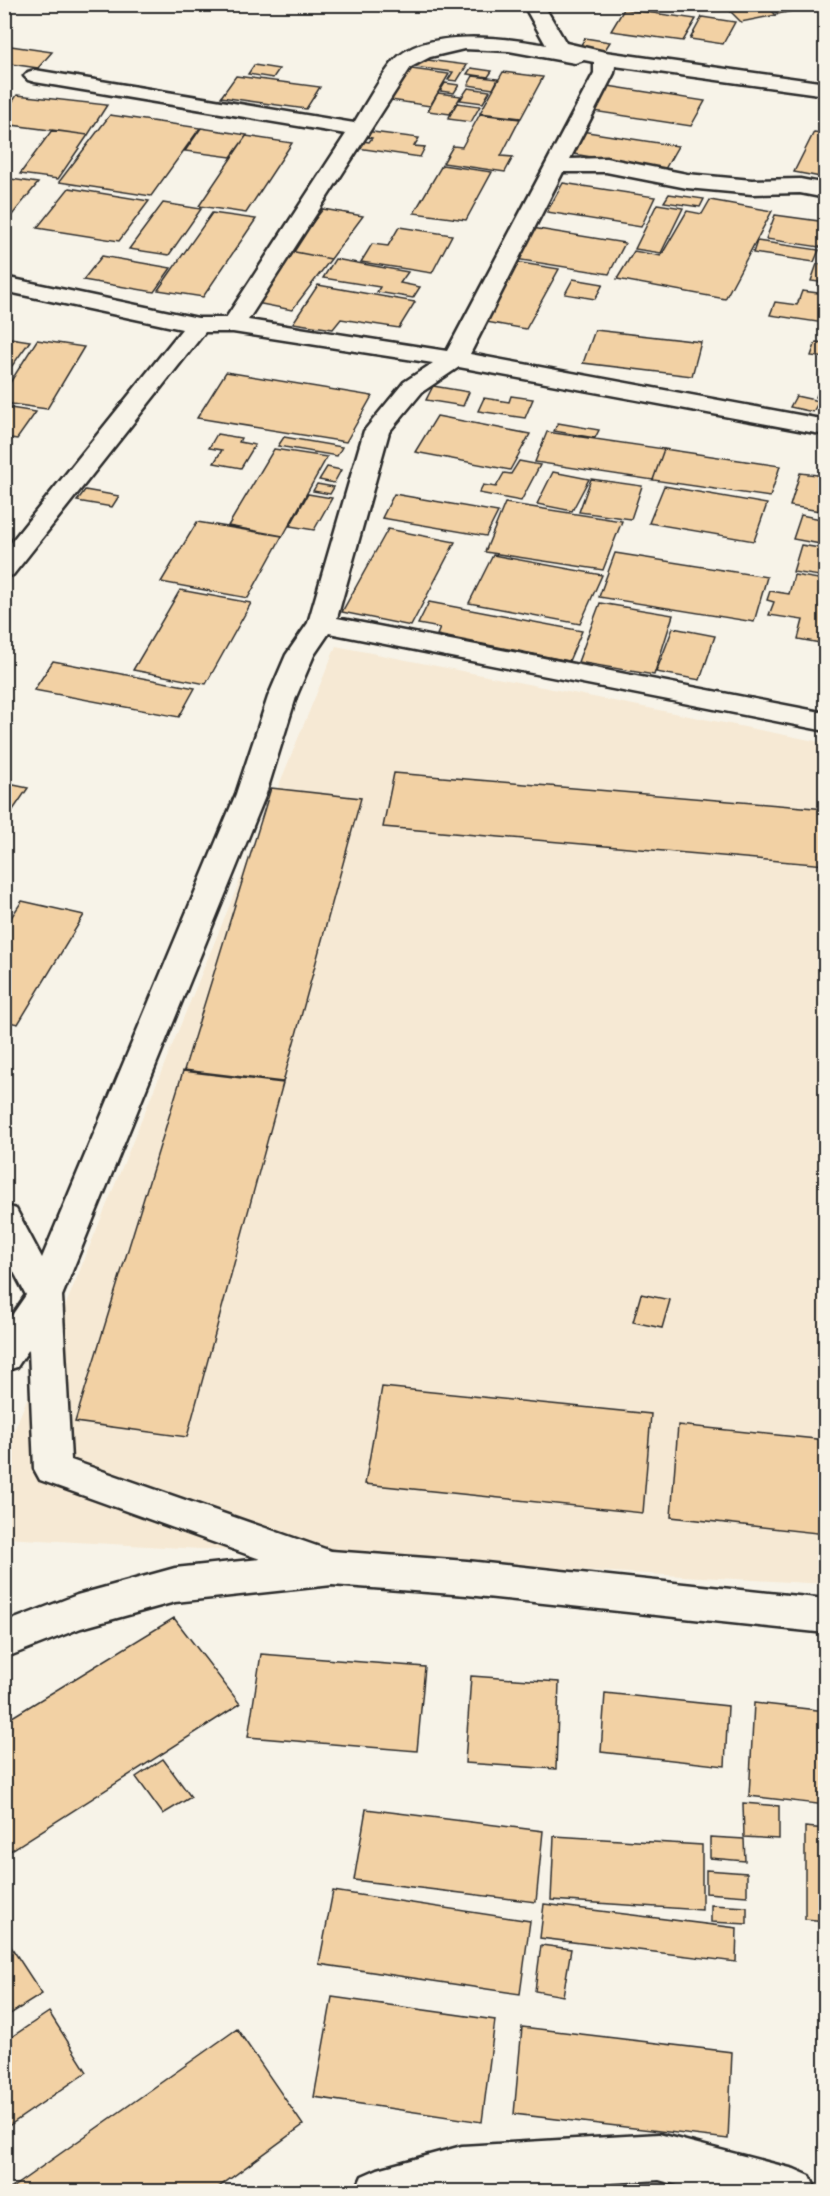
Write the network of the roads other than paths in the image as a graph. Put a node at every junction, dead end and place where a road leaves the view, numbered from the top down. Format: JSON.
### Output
{"nodes":[{"id":1,"x":533,"y":4,"type":"edge"},
{"id":2,"x":605,"y":61,"type":"junction"},
{"id":3,"x":35,"y":76,"type":"dead end"},
{"id":4,"x":825,"y":89,"type":"edge"},
{"id":5,"x":359,"y":130,"type":"junction"},
{"id":6,"x":557,"y":166,"type":"junction"},
{"id":7,"x":825,"y":191,"type":"edge"},
{"id":8,"x":4,"y":284,"type":"edge"},
{"id":9,"x":198,"y":325,"type":"junction"},
{"id":10,"x":232,"y":325,"type":"junction"},
{"id":11,"x":454,"y":359,"type":"junction"},
{"id":12,"x":825,"y":428,"type":"edge"},
{"id":13,"x":4,"y":569,"type":"edge"},
{"id":14,"x":322,"y":622,"type":"junction"},
{"id":15,"x":825,"y":722,"type":"edge"},
{"id":16,"x":4,"y":1218,"type":"edge"},
{"id":17,"x":44,"y":1296,"type":"junction"},
{"id":18,"x":4,"y":1357,"type":"edge"},
{"id":19,"x":332,"y":1568,"type":"junction"},
{"id":20,"x":825,"y":1616,"type":"edge"},
{"id":21,"x":4,"y":1641,"type":"edge"},
{"id":22,"x":378,"y":2192,"type":"edge"},
{"id":23,"x":794,"y":2192,"type":"edge"}],
"edges":[{"from":1,"to":2,"type":"street"},
{"from":2,"to":4,"type":"street"},
{"from":2,"to":5,"type":"street"},
{"from":2,"to":6,"type":"street"},
{"from":3,"to":5,"type":"street"},
{"from":5,"to":10,"type":"street"},
{"from":6,"to":7,"type":"street"},
{"from":6,"to":11,"type":"street"},
{"from":8,"to":9,"type":"street"},
{"from":9,"to":10,"type":"street"},
{"from":9,"to":13,"type":"street"},
{"from":10,"to":11,"type":"street"},
{"from":11,"to":12,"type":"street"},
{"from":11,"to":14,"type":"street"},
{"from":14,"to":15,"type":"street"},
{"from":14,"to":17,"type":"street"},
{"from":16,"to":17,"type":"street"},
{"from":17,"to":18,"type":"street"},
{"from":17,"to":19,"type":"street"},
{"from":19,"to":20,"type":"street"},
{"from":19,"to":21,"type":"street"},
{"from":22,"to":23,"type":"street"}]}
